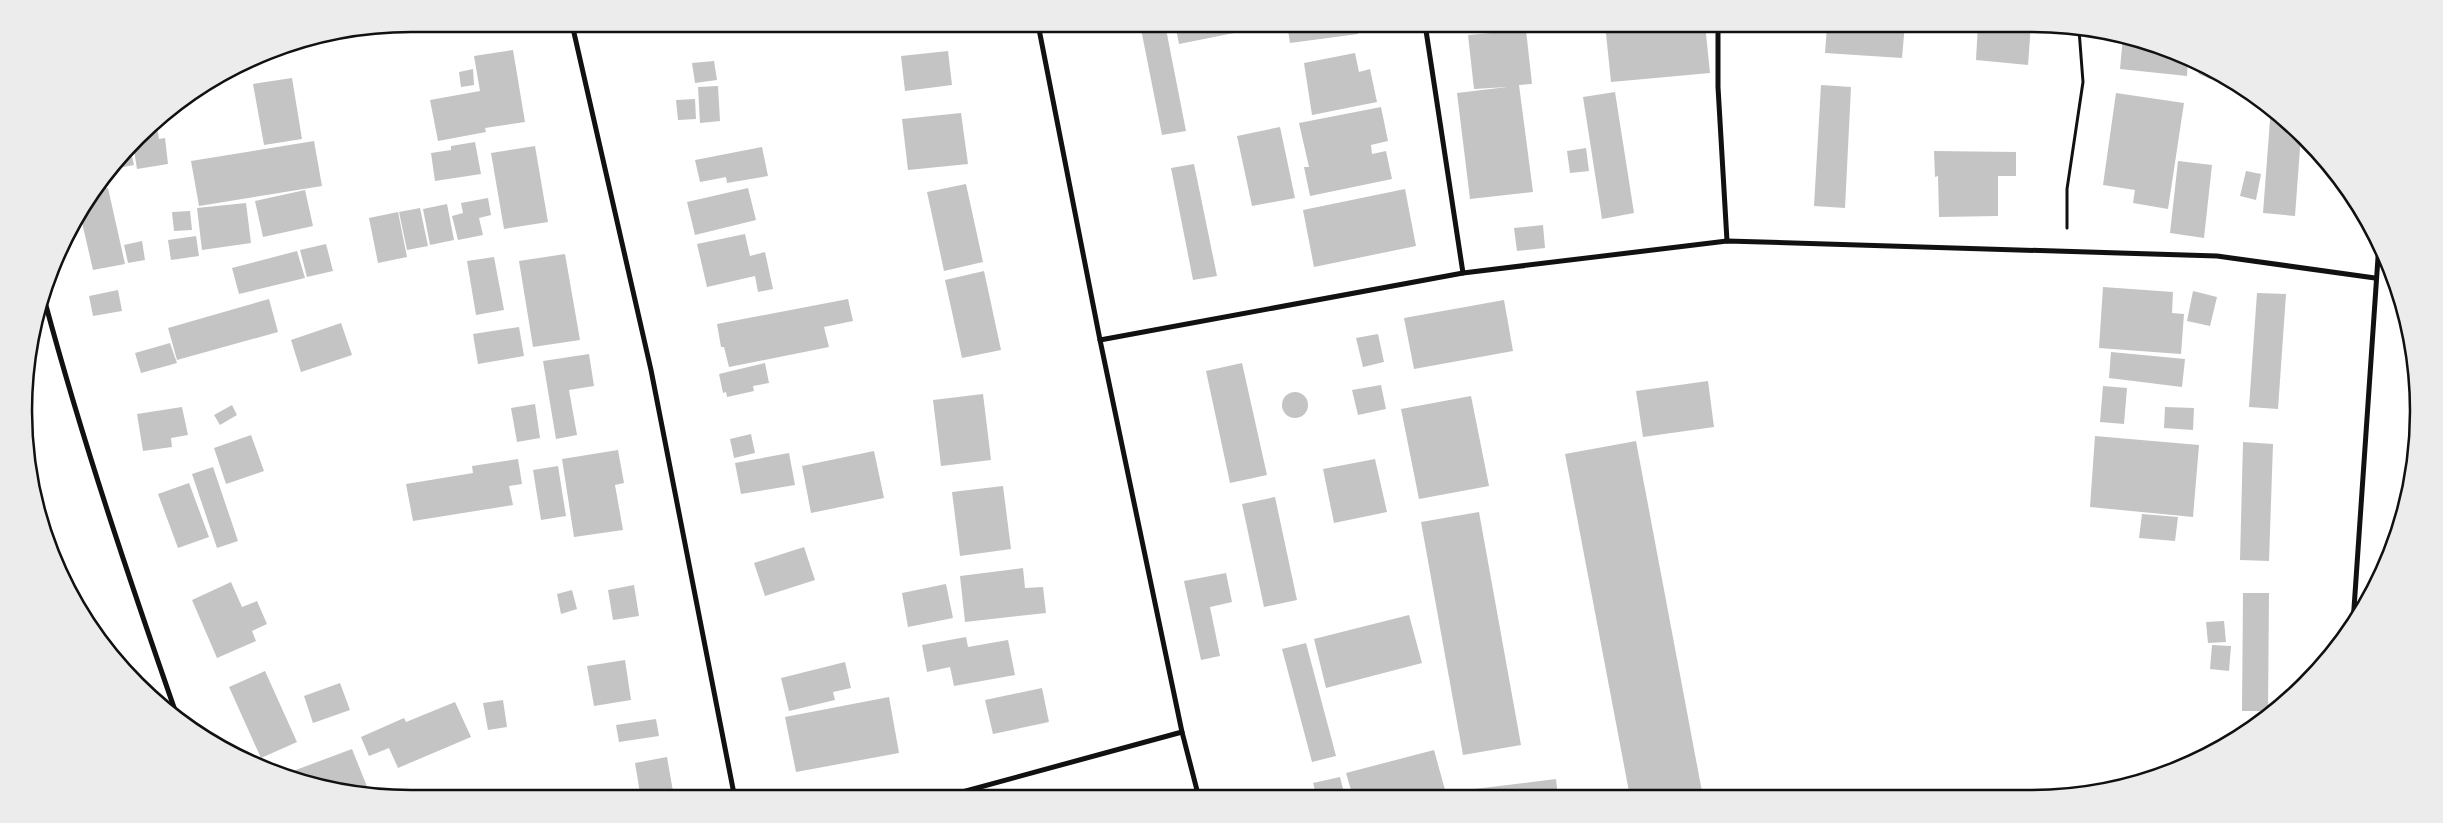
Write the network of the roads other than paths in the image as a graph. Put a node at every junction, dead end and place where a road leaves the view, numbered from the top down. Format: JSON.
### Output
{"nodes":[{"id":1,"x":574,"y":32,"type":"edge"},
{"id":2,"x":1040,"y":32,"type":"edge"},
{"id":3,"x":1427,"y":32,"type":"edge"},
{"id":4,"x":1718,"y":32,"type":"edge"},
{"id":5,"x":1727,"y":241,"type":"junction"},
{"id":6,"x":2377,"y":257,"type":"edge"},
{"id":7,"x":1463,"y":273,"type":"junction"},
{"id":8,"x":2375,"y":278,"type":"junction"},
{"id":9,"x":47,"y":308,"type":"edge"},
{"id":10,"x":1100,"y":340,"type":"junction"},
{"id":11,"x":2354,"y":611,"type":"edge"},
{"id":12,"x":173,"y":705,"type":"edge"},
{"id":13,"x":1182,"y":732,"type":"junction"},
{"id":14,"x":733,"y":790,"type":"edge"},
{"id":15,"x":969,"y":790,"type":"edge"},
{"id":16,"x":1198,"y":790,"type":"edge"}],
"edges":[{"from":1,"to":14,"type":"street"},
{"from":2,"to":10,"type":"street"},
{"from":3,"to":7,"type":"street"},
{"from":4,"to":5,"type":"street"},
{"from":5,"to":7,"type":"street"},
{"from":5,"to":8,"type":"street"},
{"from":6,"to":8,"type":"street"},
{"from":7,"to":10,"type":"street"},
{"from":8,"to":11,"type":"street"},
{"from":9,"to":12,"type":"street"},
{"from":10,"to":13,"type":"street"},
{"from":13,"to":15,"type":"street"},
{"from":13,"to":16,"type":"street"}]}
